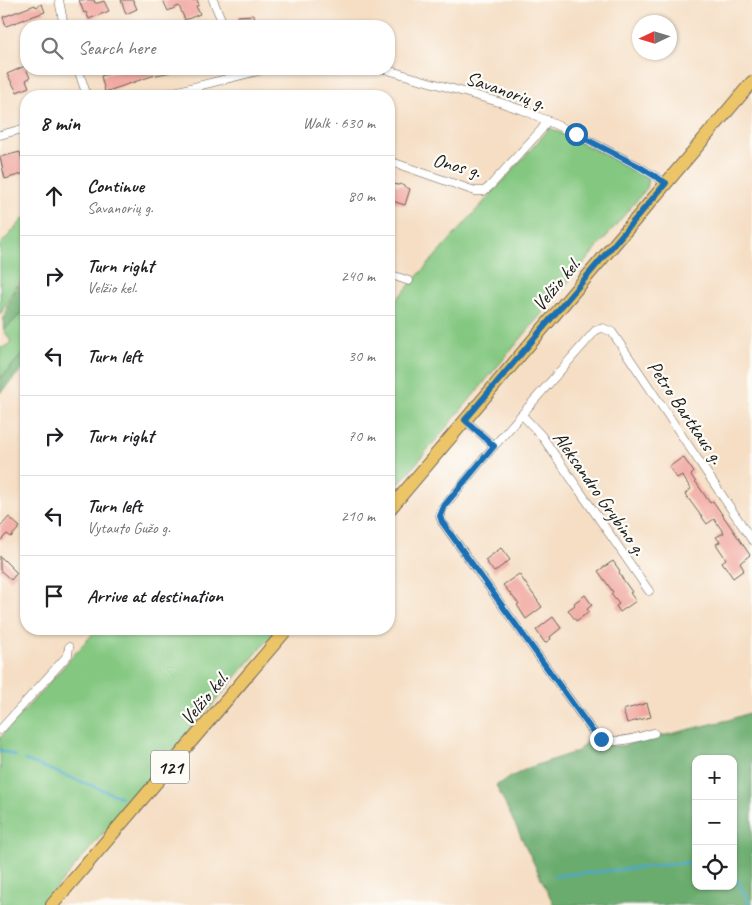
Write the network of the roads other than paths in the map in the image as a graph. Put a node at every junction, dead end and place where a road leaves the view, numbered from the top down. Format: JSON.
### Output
{"nodes":[{"id":1,"x":59,"y":0,"type":"edge"},
{"id":2,"x":213,"y":0,"type":"edge"},
{"id":3,"x":63,"y":20,"type":"edge"},
{"id":4,"x":221,"y":20,"type":"edge"},
{"id":5,"x":395,"y":72,"type":"edge"},
{"id":6,"x":80,"y":75,"type":"edge"},
{"id":7,"x":234,"y":75,"type":"edge"},
{"id":8,"x":752,"y":82,"type":"edge"},
{"id":9,"x":197,"y":87,"type":"junction"},
{"id":10,"x":85,"y":90,"type":"edge"},
{"id":11,"x":184,"y":90,"type":"edge"},
{"id":12,"x":198,"y":90,"type":"edge"},
{"id":13,"x":547,"y":120,"type":"junction"},
{"id":14,"x":20,"y":130,"type":"edge"},
{"id":15,"x":0,"y":135,"type":"edge"},
{"id":16,"x":395,"y":163,"type":"edge"},
{"id":17,"x":666,"y":183,"type":"junction"},
{"id":18,"x":395,"y":276,"type":"edge"},
{"id":19,"x":409,"y":281,"type":"dead end"},
{"id":20,"x":522,"y":415,"type":"junction"},
{"id":21,"x":465,"y":420,"type":"junction"},
{"id":22,"x":494,"y":446,"type":"junction"},
{"id":23,"x":395,"y":503,"type":"edge"},
{"id":24,"x":752,"y":540,"type":"edge"},
{"id":25,"x":649,"y":591,"type":"dead end"},
{"id":26,"x":282,"y":635,"type":"edge"},
{"id":27,"x":69,"y":647,"type":"dead end"},
{"id":28,"x":0,"y":730,"type":"edge"},
{"id":29,"x":654,"y":733,"type":"dead end"},
{"id":30,"x":52,"y":905,"type":"edge"}],
"edges":[{"from":1,"to":3,"type":"street"},
{"from":2,"to":4,"type":"street"},
{"from":5,"to":13,"type":"street","name":"Savanorių g."},
{"from":6,"to":10,"type":"street"},
{"from":7,"to":9,"type":"street"},
{"from":8,"to":17,"type":"main road","name":"Velžio kel."},
{"from":9,"to":11,"type":"street"},
{"from":9,"to":12,"type":"street"},
{"from":13,"to":16,"type":"street","name":"Onos g."},
{"from":13,"to":17,"type":"street","name":"Savanorių g."},
{"from":14,"to":15,"type":"street"},
{"from":17,"to":21,"type":"main road","name":"Velžio kel."},
{"from":18,"to":19,"type":"street"},
{"from":20,"to":22,"type":"street"},
{"from":20,"to":24,"type":"street","name":"Petro Bartkaus g."},
{"from":20,"to":25,"type":"street","name":"Aleksandro Grybino g."},
{"from":21,"to":22,"type":"street"},
{"from":21,"to":23,"type":"main road","name":"Velžio kel."},
{"from":22,"to":29,"type":"street"},
{"from":26,"to":30,"type":"main road","name":"Velžio kel.","number":"121"},
{"from":27,"to":28,"type":"street"}]}
